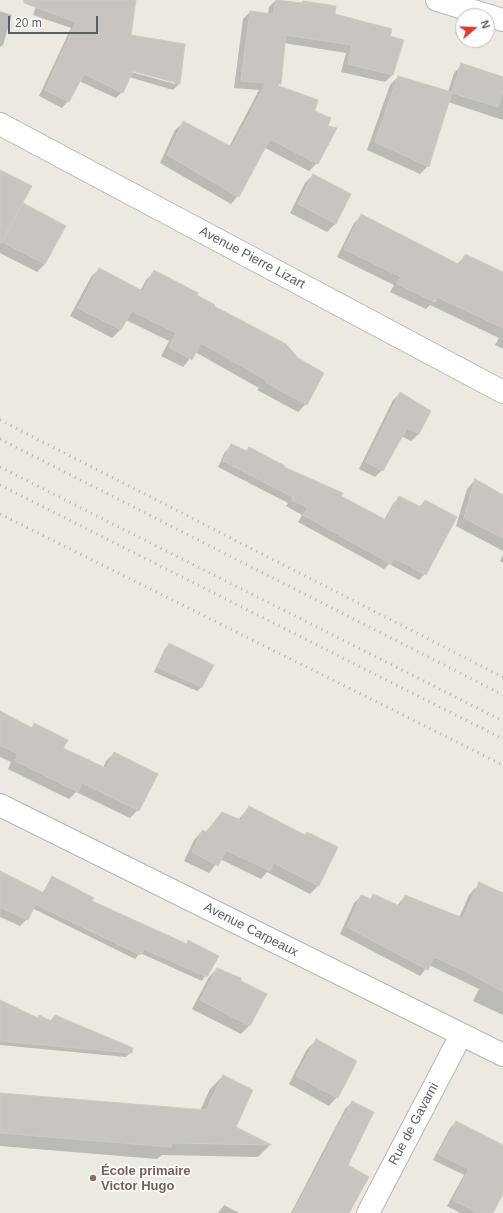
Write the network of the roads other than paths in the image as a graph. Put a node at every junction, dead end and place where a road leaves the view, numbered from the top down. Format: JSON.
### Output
{"nodes":[{"id":1,"x":437,"y":0,"type":"edge"},
{"id":2,"x":503,"y":20,"type":"edge"},
{"id":3,"x":0,"y":124,"type":"edge"},
{"id":4,"x":503,"y":392,"type":"edge"},
{"id":5,"x":0,"y":805,"type":"edge"},
{"id":6,"x":461,"y":1035,"type":"junction"},
{"id":7,"x":503,"y":1055,"type":"edge"},
{"id":8,"x":368,"y":1213,"type":"edge"}],
"edges":[{"from":1,"to":2,"type":"street"},
{"from":3,"to":4,"type":"street","name":"Avenue Pierre Lizart"},
{"from":5,"to":6,"type":"street","name":"Avenue Carpeaux"},
{"from":6,"to":7,"type":"street","name":"Avenue Carpeaux"},
{"from":6,"to":8,"type":"street","name":"Rue de Gavarni"}]}
